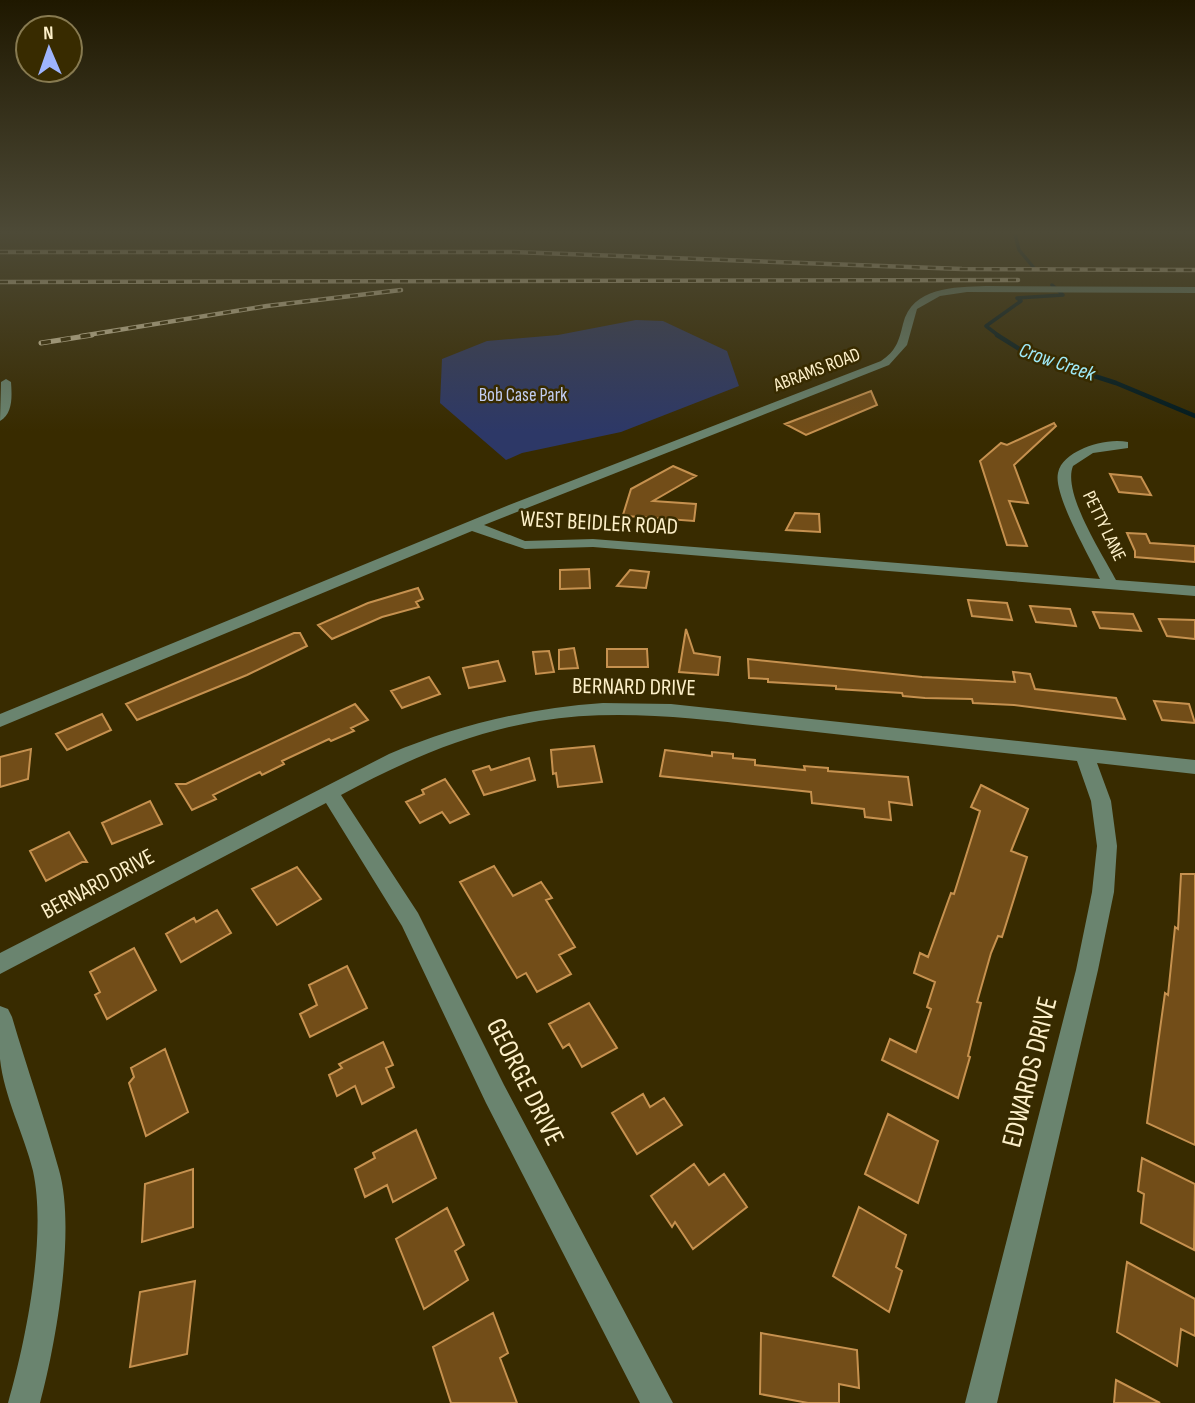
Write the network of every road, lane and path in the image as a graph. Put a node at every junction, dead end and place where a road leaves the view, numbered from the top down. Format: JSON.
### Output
{"nodes":[{"id":1,"x":925,"y":299,"type":"edge"},
{"id":2,"x":6,"y":382,"type":"dead end"},
{"id":3,"x":0,"y":417,"type":"edge"},
{"id":4,"x":1124,"y":445,"type":"dead end"},
{"id":5,"x":473,"y":526,"type":"junction"},
{"id":6,"x":1110,"y":583,"type":"junction"},
{"id":7,"x":1195,"y":591,"type":"edge"},
{"id":8,"x":0,"y":721,"type":"edge"},
{"id":9,"x":1084,"y":754,"type":"junction"},
{"id":10,"x":1195,"y":767,"type":"edge"},
{"id":11,"x":330,"y":793,"type":"junction"},
{"id":12,"x":0,"y":964,"type":"edge"},
{"id":13,"x":0,"y":1017,"type":"edge"},
{"id":14,"x":24,"y":1403,"type":"edge"},
{"id":15,"x":657,"y":1403,"type":"edge"},
{"id":16,"x":981,"y":1403,"type":"edge"}],
"edges":[{"from":1,"to":5,"type":"street","name":"ABRAMS ROAD"},
{"from":2,"to":3,"type":"street"},
{"from":4,"to":6,"type":"street","name":"PETTY LANE"},
{"from":5,"to":6,"type":"street","name":"WEST BEIDLER ROAD"},
{"from":5,"to":8,"type":"street"},
{"from":6,"to":7,"type":"street","name":"WEST BEIDLER ROAD"},
{"from":9,"to":10,"type":"street","name":"BERNARD DRIVE"},
{"from":9,"to":11,"type":"street","name":"BERNARD DRIVE"},
{"from":9,"to":16,"type":"street","name":"EDWARDS DRIVE"},
{"from":11,"to":12,"type":"street","name":"BERNARD DRIVE"},
{"from":11,"to":15,"type":"street","name":"GEORGE DRIVE"},
{"from":13,"to":14,"type":"street"}]}
